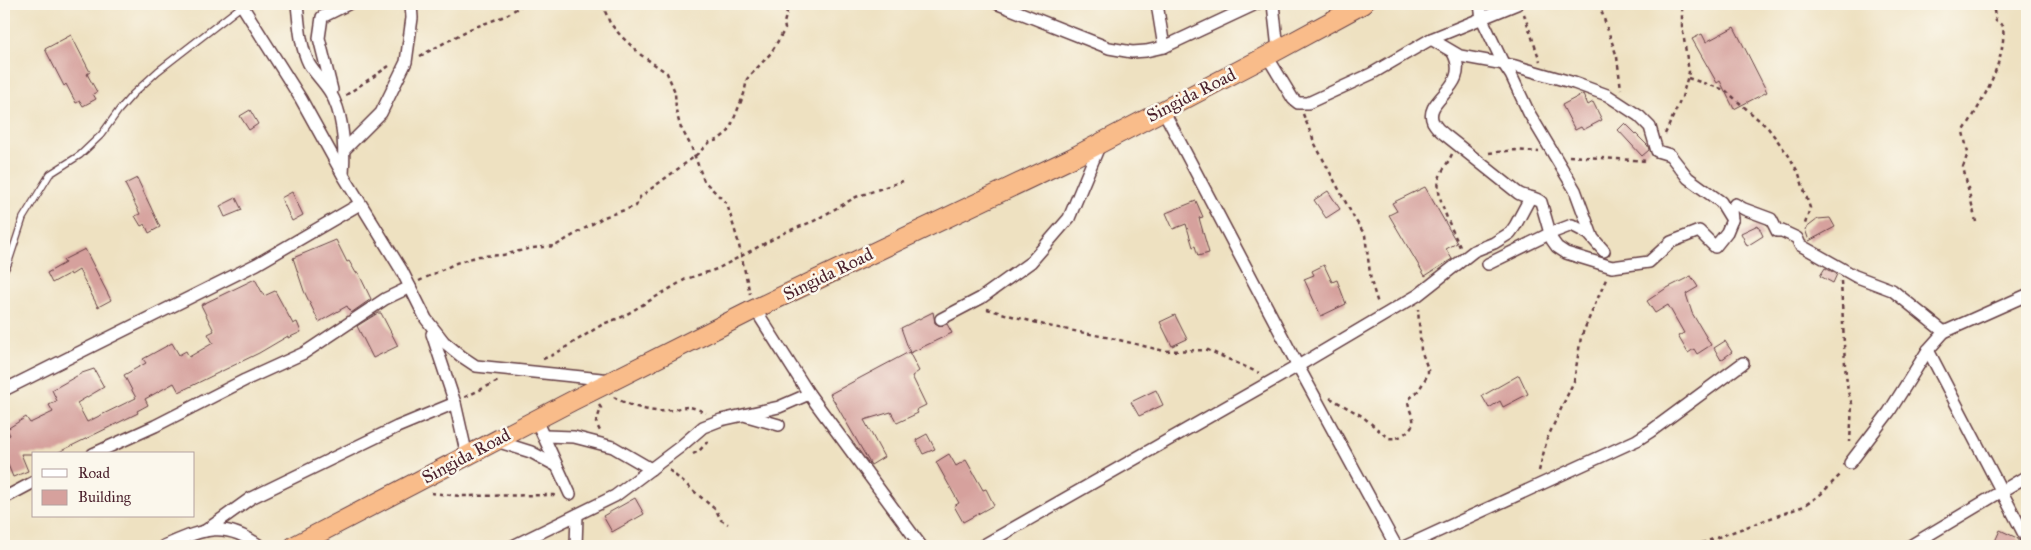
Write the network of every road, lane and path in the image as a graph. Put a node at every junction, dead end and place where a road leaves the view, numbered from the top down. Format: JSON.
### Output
{"nodes":[{"id":1,"x":242,"y":4,"type":"edge"},
{"id":2,"x":297,"y":4,"type":"edge"},
{"id":3,"x":348,"y":4,"type":"edge"},
{"id":4,"x":411,"y":4,"type":"edge"},
{"id":5,"x":524,"y":4,"type":"edge"},
{"id":6,"x":602,"y":4,"type":"edge"},
{"id":7,"x":789,"y":4,"type":"edge"},
{"id":8,"x":998,"y":4,"type":"edge"},
{"id":9,"x":1157,"y":4,"type":"edge"},
{"id":10,"x":1256,"y":4,"type":"edge"},
{"id":11,"x":1273,"y":4,"type":"edge"},
{"id":12,"x":1363,"y":4,"type":"edge"},
{"id":13,"x":1480,"y":4,"type":"edge"},
{"id":14,"x":1599,"y":4,"type":"edge"},
{"id":15,"x":1682,"y":4,"type":"edge"},
{"id":16,"x":1997,"y":4,"type":"edge"},
{"id":17,"x":1520,"y":7,"type":"edge"},
{"id":18,"x":1482,"y":19,"type":"junction"},
{"id":19,"x":1431,"y":38,"type":"junction"},
{"id":20,"x":1164,"y":47,"type":"junction"},
{"id":21,"x":1273,"y":53,"type":"junction"},
{"id":22,"x":1453,"y":53,"type":"junction"},
{"id":23,"x":406,"y":62,"type":"junction"},
{"id":24,"x":1502,"y":63,"type":"junction"},
{"id":25,"x":1544,"y":74,"type":"junction"},
{"id":26,"x":1688,"y":78,"type":"junction"},
{"id":27,"x":1298,"y":103,"type":"junction"},
{"id":28,"x":335,"y":104,"type":"junction"},
{"id":29,"x":1622,"y":104,"type":"junction"},
{"id":30,"x":1163,"y":110,"type":"junction"},
{"id":31,"x":1100,"y":143,"type":"junction"},
{"id":32,"x":1455,"y":143,"type":"junction"},
{"id":33,"x":345,"y":149,"type":"junction"},
{"id":34,"x":1657,"y":151,"type":"junction"},
{"id":35,"x":694,"y":157,"type":"junction"},
{"id":36,"x":343,"y":175,"type":"junction"},
{"id":37,"x":903,"y":181,"type":"dead end"},
{"id":38,"x":1530,"y":198,"type":"junction"},
{"id":39,"x":360,"y":204,"type":"junction"},
{"id":40,"x":1732,"y":220,"type":"junction"},
{"id":41,"x":1976,"y":222,"type":"dead end"},
{"id":42,"x":1551,"y":233,"type":"junction"},
{"id":43,"x":1592,"y":236,"type":"junction"},
{"id":44,"x":1800,"y":245,"type":"junction"},
{"id":45,"x":1604,"y":252,"type":"dead end"},
{"id":46,"x":741,"y":256,"type":"junction"},
{"id":47,"x":1466,"y":258,"type":"junction"},
{"id":48,"x":1488,"y":264,"type":"dead end"},
{"id":49,"x":1612,"y":267,"type":"junction"},
{"id":50,"x":1841,"y":267,"type":"junction"},
{"id":51,"x":4,"y":271,"type":"edge"},
{"id":52,"x":410,"y":287,"type":"junction"},
{"id":53,"x":1418,"y":295,"type":"junction"},
{"id":54,"x":2027,"y":295,"type":"edge"},
{"id":55,"x":970,"y":304,"type":"junction"},
{"id":56,"x":755,"y":309,"type":"junction"},
{"id":57,"x":1381,"y":316,"type":"junction"},
{"id":58,"x":426,"y":319,"type":"junction"},
{"id":59,"x":941,"y":319,"type":"dead end"},
{"id":60,"x":1944,"y":332,"type":"junction"},
{"id":61,"x":1928,"y":350,"type":"junction"},
{"id":62,"x":1743,"y":362,"type":"dead end"},
{"id":63,"x":1298,"y":366,"type":"junction"},
{"id":64,"x":520,"y":369,"type":"junction"},
{"id":65,"x":1274,"y":380,"type":"junction"},
{"id":66,"x":604,"y":385,"type":"junction"},
{"id":67,"x":1310,"y":388,"type":"junction"},
{"id":68,"x":4,"y":390,"type":"edge"},
{"id":69,"x":809,"y":394,"type":"junction"},
{"id":70,"x":454,"y":403,"type":"junction"},
{"id":71,"x":746,"y":416,"type":"junction"},
{"id":72,"x":721,"y":420,"type":"junction"},
{"id":73,"x":779,"y":425,"type":"dead end"},
{"id":74,"x":540,"y":428,"type":"junction"},
{"id":75,"x":712,"y":437,"type":"dead end"},
{"id":76,"x":496,"y":441,"type":"junction"},
{"id":77,"x":608,"y":446,"type":"junction"},
{"id":78,"x":97,"y":452,"type":"edge"},
{"id":79,"x":692,"y":455,"type":"dead end"},
{"id":80,"x":467,"y":456,"type":"junction"},
{"id":81,"x":1850,"y":463,"type":"junction"},
{"id":82,"x":673,"y":465,"type":"dead end"},
{"id":83,"x":557,"y":466,"type":"junction"},
{"id":84,"x":660,"y":467,"type":"junction"},
{"id":85,"x":2027,"y":476,"type":"edge"},
{"id":86,"x":32,"y":483,"type":"edge"},
{"id":87,"x":1534,"y":488,"type":"junction"},
{"id":88,"x":402,"y":490,"type":"junction"},
{"id":89,"x":2002,"y":490,"type":"junction"},
{"id":90,"x":570,"y":494,"type":"joint"},
{"id":91,"x":4,"y":498,"type":"edge"},
{"id":92,"x":577,"y":514,"type":"junction"},
{"id":93,"x":728,"y":524,"type":"dead end"},
{"id":94,"x":205,"y":531,"type":"junction"},
{"id":95,"x":2027,"y":540,"type":"edge"},
{"id":96,"x":303,"y":544,"type":"edge"},
{"id":97,"x":164,"y":546,"type":"edge"},
{"id":98,"x":260,"y":546,"type":"edge"},
{"id":99,"x":513,"y":546,"type":"edge"},
{"id":100,"x":576,"y":546,"type":"edge"},
{"id":101,"x":921,"y":546,"type":"edge"},
{"id":102,"x":982,"y":546,"type":"edge"},
{"id":103,"x":1396,"y":546,"type":"edge"},
{"id":104,"x":1406,"y":546,"type":"edge"},
{"id":105,"x":1694,"y":546,"type":"edge"},
{"id":106,"x":1910,"y":546,"type":"edge"}],
"edges":[{"from":1,"to":36,"type":"street"},
{"from":1,"to":51,"type":"lane"},
{"from":2,"to":28,"type":"street"},
{"from":3,"to":28,"type":"street"},
{"from":4,"to":23,"type":"street"},
{"from":5,"to":23,"type":"path"},
{"from":6,"to":35,"type":"path"},
{"from":7,"to":35,"type":"path"},
{"from":8,"to":20,"type":"street"},
{"from":9,"to":20,"type":"street"},
{"from":10,"to":20,"type":"street"},
{"from":11,"to":21,"type":"street"},
{"from":12,"to":21,"type":"highway","name":"Singida Road"},
{"from":13,"to":18,"type":"street"},
{"from":14,"to":29,"type":"path"},
{"from":15,"to":26,"type":"path"},
{"from":16,"to":41,"type":"path"},
{"from":17,"to":18,"type":"street"},
{"from":17,"to":25,"type":"path"},
{"from":18,"to":19,"type":"street"},
{"from":18,"to":24,"type":"street"},
{"from":19,"to":22,"type":"street"},
{"from":19,"to":27,"type":"street"},
{"from":21,"to":27,"type":"street"},
{"from":21,"to":30,"type":"highway","name":"Singida Road"},
{"from":22,"to":24,"type":"street"},
{"from":22,"to":32,"type":"street"},
{"from":23,"to":28,"type":"path"},
{"from":23,"to":33,"type":"street"},
{"from":24,"to":25,"type":"street"},
{"from":24,"to":43,"type":"street"},
{"from":25,"to":29,"type":"street"},
{"from":26,"to":34,"type":"path"},
{"from":26,"to":44,"type":"path"},
{"from":27,"to":57,"type":"path"},
{"from":28,"to":33,"type":"street"},
{"from":29,"to":34,"type":"street"},
{"from":30,"to":31,"type":"highway","name":"Singida Road"},
{"from":30,"to":63,"type":"street"},
{"from":31,"to":55,"type":"street"},
{"from":31,"to":56,"type":"highway","name":"Singida Road"},
{"from":32,"to":38,"type":"street"},
{"from":32,"to":47,"type":"path"},
{"from":33,"to":36,"type":"street"},
{"from":34,"to":40,"type":"street"},
{"from":35,"to":46,"type":"path"},
{"from":35,"to":52,"type":"path"},
{"from":36,"to":39,"type":"street"},
{"from":37,"to":46,"type":"path"},
{"from":38,"to":42,"type":"street"},
{"from":38,"to":47,"type":"street"},
{"from":39,"to":52,"type":"street"},
{"from":39,"to":68,"type":"street"},
{"from":40,"to":44,"type":"street"},
{"from":40,"to":49,"type":"street"},
{"from":42,"to":43,"type":"street"},
{"from":42,"to":48,"type":"street"},
{"from":42,"to":49,"type":"street"},
{"from":43,"to":45,"type":"street"},
{"from":44,"to":50,"type":"street"},
{"from":46,"to":56,"type":"path"},
{"from":46,"to":64,"type":"path"},
{"from":47,"to":53,"type":"street"},
{"from":49,"to":87,"type":"path"},
{"from":50,"to":60,"type":"street"},
{"from":50,"to":81,"type":"path"},
{"from":52,"to":58,"type":"street"},
{"from":52,"to":78,"type":"street"},
{"from":53,"to":57,"type":"street"},
{"from":53,"to":67,"type":"path"},
{"from":54,"to":60,"type":"street"},
{"from":55,"to":59,"type":"street"},
{"from":55,"to":65,"type":"path"},
{"from":56,"to":66,"type":"highway","name":"Singida Road"},
{"from":56,"to":69,"type":"street"},
{"from":57,"to":63,"type":"street"},
{"from":58,"to":64,"type":"street"},
{"from":58,"to":70,"type":"street"},
{"from":60,"to":61,"type":"street"},
{"from":61,"to":81,"type":"street"},
{"from":61,"to":89,"type":"street"},
{"from":62,"to":87,"type":"street"},
{"from":63,"to":65,"type":"street"},
{"from":63,"to":67,"type":"street"},
{"from":64,"to":66,"type":"street"},
{"from":64,"to":70,"type":"path"},
{"from":65,"to":102,"type":"street"},
{"from":66,"to":72,"type":"path"},
{"from":66,"to":74,"type":"highway","name":"Singida Road"},
{"from":66,"to":77,"type":"path"},
{"from":67,"to":103,"type":"street"},
{"from":69,"to":71,"type":"street"},
{"from":69,"to":101,"type":"street"},
{"from":70,"to":80,"type":"street"},
{"from":70,"to":94,"type":"street"},
{"from":71,"to":72,"type":"street"},
{"from":71,"to":73,"type":"street"},
{"from":72,"to":84,"type":"street"},
{"from":74,"to":76,"type":"highway","name":"Singida Road"},
{"from":74,"to":77,"type":"street"},
{"from":74,"to":83,"type":"street"},
{"from":75,"to":79,"type":"path"},
{"from":76,"to":80,"type":"highway","name":"Singida Road"},
{"from":76,"to":83,"type":"street"},
{"from":77,"to":84,"type":"street"},
{"from":80,"to":88,"type":"highway","name":"Singida Road"},
{"from":81,"to":105,"type":"path"},
{"from":82,"to":84,"type":"path"},
{"from":83,"to":90,"type":"street"},
{"from":84,"to":92,"type":"street"},
{"from":84,"to":93,"type":"path"},
{"from":85,"to":89,"type":"street"},
{"from":86,"to":91,"type":"street"},
{"from":87,"to":104,"type":"street"},
{"from":88,"to":90,"type":"path"},
{"from":88,"to":96,"type":"highway","name":"Singida Road"},
{"from":89,"to":95,"type":"street"},
{"from":89,"to":106,"type":"street"},
{"from":92,"to":99,"type":"street"},
{"from":92,"to":100,"type":"street"},
{"from":94,"to":97,"type":"street"},
{"from":94,"to":98,"type":"street"}]}
